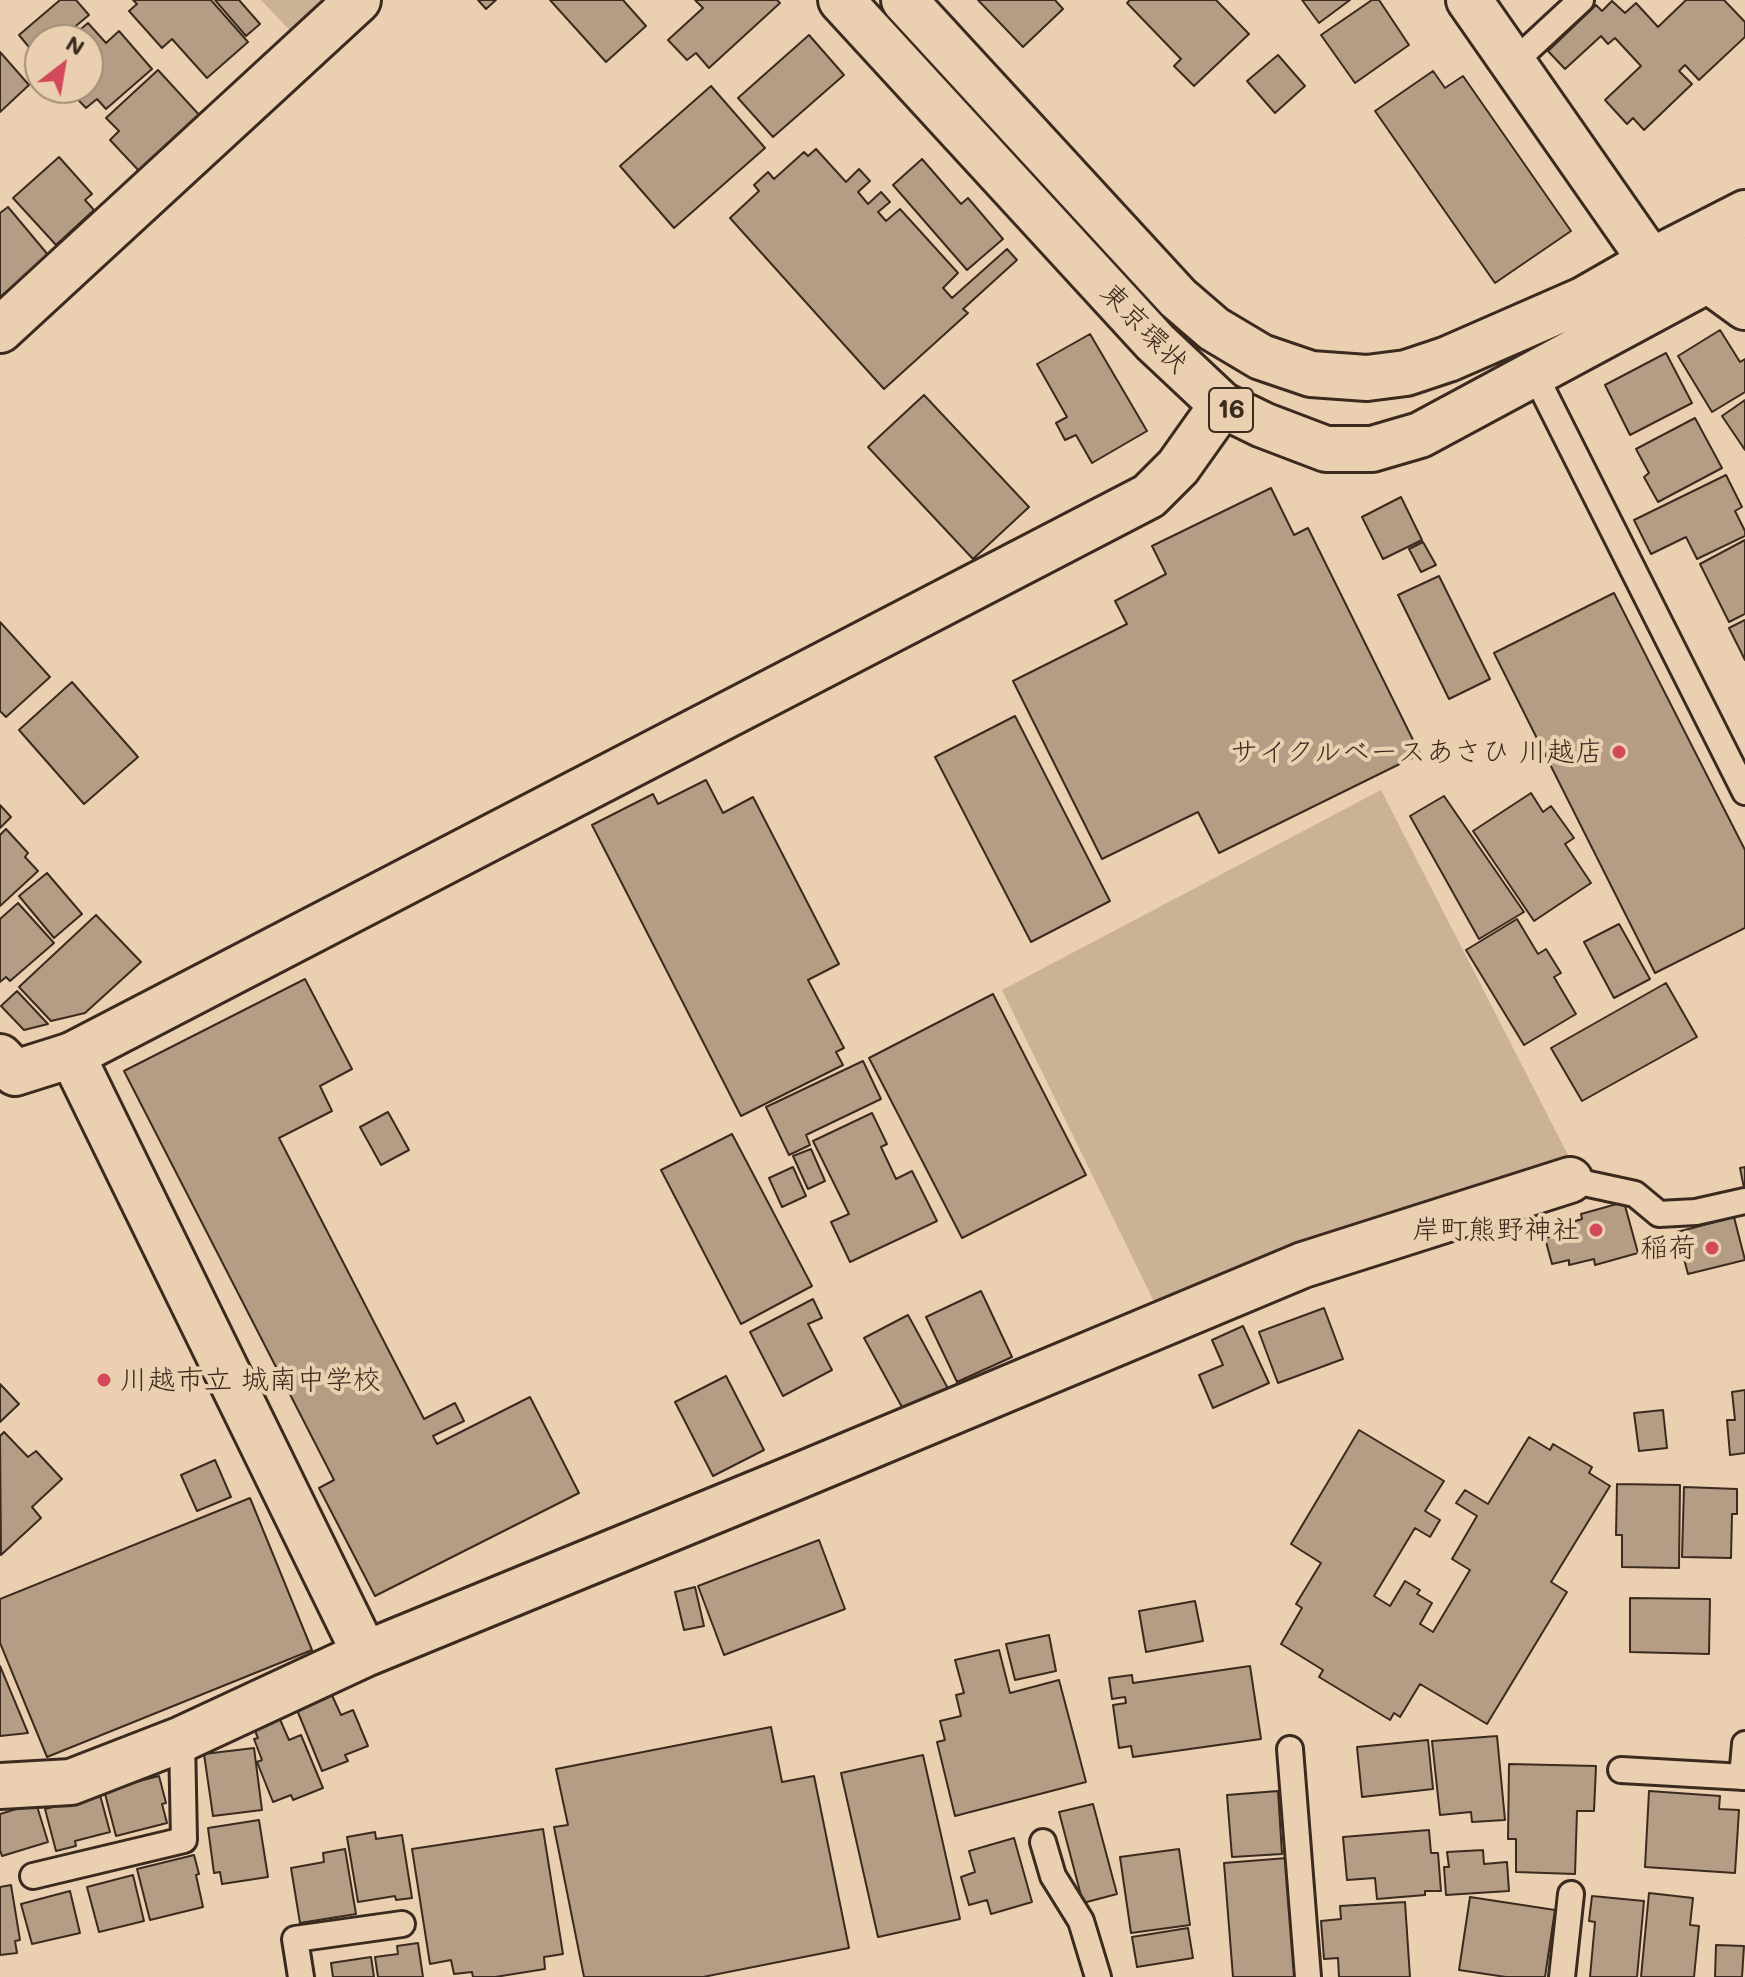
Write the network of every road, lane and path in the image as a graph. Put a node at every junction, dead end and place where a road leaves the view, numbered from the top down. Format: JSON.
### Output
{"nodes":[{"id":1,"x":358,"y":0,"type":"edge"},
{"id":2,"x":841,"y":0,"type":"edge"},
{"id":3,"x":904,"y":0,"type":"edge"},
{"id":4,"x":1469,"y":0,"type":"edge"},
{"id":5,"x":1581,"y":0,"type":"edge"},
{"id":6,"x":1513,"y":63,"type":"junction"},
{"id":7,"x":1745,"y":213,"type":"edge"},
{"id":8,"x":1651,"y":261,"type":"junction"},
{"id":9,"x":1726,"y":270,"type":"edge"},
{"id":10,"x":1745,"y":307,"type":"edge"},
{"id":11,"x":0,"y":330,"type":"edge"},
{"id":12,"x":1535,"y":375,"type":"junction"},
{"id":13,"x":1222,"y":405,"type":"junction"},
{"id":14,"x":1745,"y":792,"type":"edge"},
{"id":15,"x":72,"y":1055,"type":"junction"},
{"id":16,"x":0,"y":1057,"type":"edge"},
{"id":17,"x":1570,"y":1180,"type":"joint"},
{"id":18,"x":1745,"y":1201,"type":"edge"},
{"id":19,"x":365,"y":1654,"type":"junction"},
{"id":20,"x":182,"y":1739,"type":"junction"},
{"id":21,"x":1745,"y":1744,"type":"edge"},
{"id":22,"x":1290,"y":1749,"type":"dead end"},
{"id":23,"x":1621,"y":1770,"type":"dead end"},
{"id":24,"x":1744,"y":1777,"type":"edge"},
{"id":25,"x":0,"y":1786,"type":"edge"},
{"id":26,"x":1043,"y":1842,"type":"dead end"},
{"id":27,"x":33,"y":1876,"type":"dead end"},
{"id":28,"x":1571,"y":1894,"type":"dead end"},
{"id":29,"x":402,"y":1924,"type":"dead end"},
{"id":30,"x":301,"y":1977,"type":"edge"},
{"id":31,"x":1098,"y":1977,"type":"edge"},
{"id":32,"x":1308,"y":1977,"type":"edge"},
{"id":33,"x":1562,"y":1977,"type":"edge"}],
"edges":[{"from":1,"to":11,"type":"main road"},
{"from":2,"to":13,"type":"main road","name":"東京環状","number":"16"},
{"from":3,"to":8,"type":"main road","name":"東京環状","number":"16"},
{"from":4,"to":6,"type":"main road"},
{"from":5,"to":6,"type":"lane"},
{"from":6,"to":8,"type":"main road"},
{"from":7,"to":8,"type":"main road","name":"東京環状","number":"16"},
{"from":9,"to":10,"type":"main road"},
{"from":9,"to":12,"type":"main road","name":"東京環状","number":"16"},
{"from":12,"to":13,"type":"main road","name":"東京環状","number":"16"},
{"from":12,"to":14,"type":"lane"},
{"from":13,"to":15,"type":"main road"},
{"from":15,"to":16,"type":"main road"},
{"from":15,"to":19,"type":"main road"},
{"from":17,"to":18,"type":"lane"},
{"from":17,"to":19,"type":"main road"},
{"from":19,"to":20,"type":"main road"},
{"from":20,"to":25,"type":"main road"},
{"from":20,"to":27,"type":"lane"},
{"from":21,"to":24,"type":"lane"},
{"from":22,"to":32,"type":"lane"},
{"from":23,"to":24,"type":"lane"},
{"from":26,"to":31,"type":"lane"},
{"from":28,"to":33,"type":"lane"},
{"from":29,"to":30,"type":"lane"}]}
